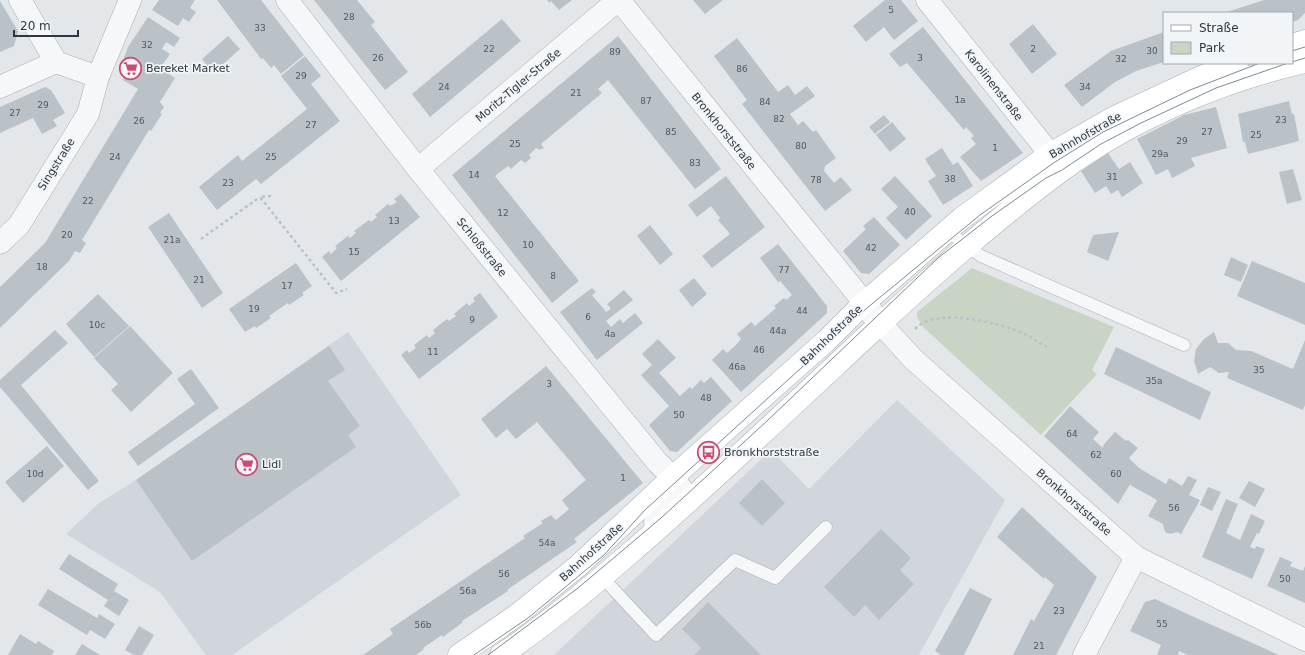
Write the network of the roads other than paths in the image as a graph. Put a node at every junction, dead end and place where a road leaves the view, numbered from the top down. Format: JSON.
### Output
{"nodes":[{"id":1,"x":20,"y":0,"type":"edge"},
{"id":2,"x":130,"y":0,"type":"edge"},
{"id":3,"x":287,"y":0,"type":"edge"},
{"id":4,"x":618,"y":0,"type":"edge"},
{"id":5,"x":927,"y":0,"type":"edge"},
{"id":6,"x":1305,"y":41,"type":"edge"},
{"id":7,"x":1293,"y":45,"type":"edge"},
{"id":8,"x":56,"y":62,"type":"junction"},
{"id":9,"x":1305,"y":62,"type":"edge"},
{"id":10,"x":1234,"y":64,"type":"edge"},
{"id":11,"x":98,"y":77,"type":"junction"},
{"id":12,"x":0,"y":87,"type":"edge"},
{"id":13,"x":1056,"y":162,"type":"junction"},
{"id":14,"x":418,"y":169,"type":"junction"},
{"id":15,"x":947,"y":231,"type":"junction"},
{"id":16,"x":0,"y":243,"type":"edge"},
{"id":17,"x":967,"y":246,"type":"junction"},
{"id":18,"x":873,"y":314,"type":"junction"},
{"id":19,"x":1184,"y":344,"type":"dead end"},
{"id":20,"x":678,"y":484,"type":"junction"},
{"id":21,"x":826,"y":527,"type":"dead end"},
{"id":22,"x":636,"y":548,"type":"junction"},
{"id":23,"x":1136,"y":557,"type":"junction"},
{"id":24,"x":602,"y":577,"type":"junction"},
{"id":25,"x":1305,"y":640,"type":"edge"},
{"id":26,"x":459,"y":655,"type":"edge"},
{"id":27,"x":501,"y":655,"type":"edge"},
{"id":28,"x":1084,"y":655,"type":"edge"}],
"edges":[{"from":1,"to":8,"type":"street"},
{"from":2,"to":11,"type":"street","name":"Singstraße"},
{"from":3,"to":14,"type":"street","name":"Schloßstraße"},
{"from":4,"to":14,"type":"street","name":"Moritz-Tigler-Straße"},
{"from":4,"to":18,"type":"street","name":"Bronkhorststraße"},
{"from":5,"to":13,"type":"street","name":"Karolinenstraße"},
{"from":6,"to":7,"type":"main road"},
{"from":8,"to":11,"type":"street"},
{"from":8,"to":12,"type":"street"},
{"from":9,"to":13,"type":"main road","name":"Bahnhofstraße"},
{"from":10,"to":13,"type":"main road","name":"Bahnhofstraße"},
{"from":11,"to":16,"type":"street","name":"Singstraße"},
{"from":13,"to":15,"type":"main road","name":"Bahnhofstraße"},
{"from":13,"to":17,"type":"main road","name":"Bahnhofstraße"},
{"from":14,"to":20,"type":"street","name":"Schloßstraße"},
{"from":15,"to":17,"type":"lane"},
{"from":15,"to":18,"type":"main road","name":"Bahnhofstraße"},
{"from":17,"to":18,"type":"main road","name":"Bahnhofstraße"},
{"from":17,"to":19,"type":"lane"},
{"from":18,"to":20,"type":"main road","name":"Bahnhofstraße"},
{"from":18,"to":22,"type":"main road","name":"Bahnhofstraße"},
{"from":18,"to":23,"type":"street","name":"Bronkhorststraße"},
{"from":20,"to":22,"type":"street","name":"Bahnhofstraße"},
{"from":20,"to":26,"type":"main road","name":"Bahnhofstraße"},
{"from":21,"to":24,"type":"lane"},
{"from":22,"to":24,"type":"main road","name":"Bahnhofstraße"},
{"from":23,"to":25,"type":"street","name":"Bronkhorststraße"},
{"from":23,"to":28,"type":"street"},
{"from":24,"to":27,"type":"main road","name":"Bahnhofstraße"}]}
